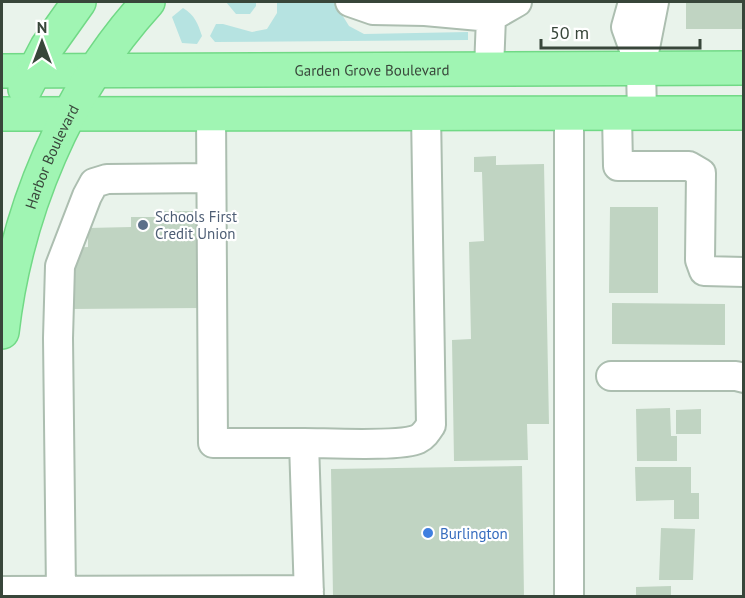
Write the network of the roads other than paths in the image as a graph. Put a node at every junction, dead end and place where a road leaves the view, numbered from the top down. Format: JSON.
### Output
{"nodes":[{"id":1,"x":79,"y":2,"type":"edge"},
{"id":2,"x":148,"y":2,"type":"edge"},
{"id":3,"x":350,"y":2,"type":"edge"},
{"id":4,"x":517,"y":2,"type":"edge"},
{"id":5,"x":633,"y":2,"type":"edge"},
{"id":6,"x":654,"y":2,"type":"edge"},
{"id":7,"x":491,"y":17,"type":"junction"},
{"id":8,"x":641,"y":68,"type":"junction"},
{"id":9,"x":744,"y":68,"type":"edge"},
{"id":10,"x":504,"y":69,"type":"junction"},
{"id":11,"x":2,"y":71,"type":"edge"},
{"id":12,"x":95,"y":71,"type":"junction"},
{"id":13,"x":34,"y":72,"type":"junction"},
{"id":14,"x":68,"y":113,"type":"junction"},
{"id":15,"x":211,"y":113,"type":"junction"},
{"id":16,"x":426,"y":113,"type":"junction"},
{"id":17,"x":744,"y":113,"type":"edge"},
{"id":18,"x":569,"y":114,"type":"junction"},
{"id":19,"x":629,"y":114,"type":"junction"},
{"id":20,"x":5,"y":120,"type":"edge"},
{"id":21,"x":211,"y":178,"type":"junction"},
{"id":22,"x":744,"y":272,"type":"edge"},
{"id":23,"x":2,"y":332,"type":"edge"},
{"id":24,"x":611,"y":376,"type":"dead end"},
{"id":25,"x":744,"y":378,"type":"edge"},
{"id":26,"x":304,"y":443,"type":"junction"},
{"id":27,"x":2,"y":591,"type":"edge"},
{"id":28,"x":61,"y":591,"type":"junction"},
{"id":29,"x":309,"y":593,"type":"edge"},
{"id":30,"x":114,"y":594,"type":"edge"},
{"id":31,"x":569,"y":597,"type":"edge"}],
"edges":[{"from":1,"to":13,"type":"main road"},
{"from":2,"to":12,"type":"main road","name":"Harbor Boulevard"},
{"from":3,"to":7,"type":"lane"},
{"from":4,"to":7,"type":"lane"},
{"from":5,"to":8,"type":"lane"},
{"from":6,"to":8,"type":"lane"},
{"from":7,"to":10,"type":"lane"},
{"from":8,"to":9,"type":"main road","name":"Garden Grove Boulevard"},
{"from":8,"to":10,"type":"main road","name":"Garden Grove Boulevard"},
{"from":8,"to":19,"type":"lane"},
{"from":10,"to":12,"type":"main road","name":"Garden Grove Boulevard"},
{"from":10,"to":16,"type":"main road"},
{"from":11,"to":13,"type":"main road","name":"Garden Grove Boulevard"},
{"from":12,"to":13,"type":"main road","name":"Garden Grove Boulevard"},
{"from":12,"to":14,"type":"main road","name":"Harbor Boulevard"},
{"from":13,"to":20,"type":"main road"},
{"from":14,"to":15,"type":"main road"},
{"from":14,"to":20,"type":"main road"},
{"from":14,"to":23,"type":"main road","name":"Harbor Boulevard"},
{"from":15,"to":16,"type":"main road"},
{"from":15,"to":21,"type":"lane"},
{"from":16,"to":18,"type":"main road"},
{"from":16,"to":26,"type":"lane"},
{"from":17,"to":19,"type":"main road"},
{"from":18,"to":19,"type":"main road"},
{"from":18,"to":31,"type":"lane"},
{"from":19,"to":22,"type":"lane"},
{"from":21,"to":26,"type":"lane"},
{"from":21,"to":28,"type":"lane"},
{"from":24,"to":25,"type":"lane"},
{"from":26,"to":29,"type":"lane"},
{"from":27,"to":28,"type":"lane"},
{"from":28,"to":30,"type":"lane"},
{"from":29,"to":30,"type":"lane"}]}
